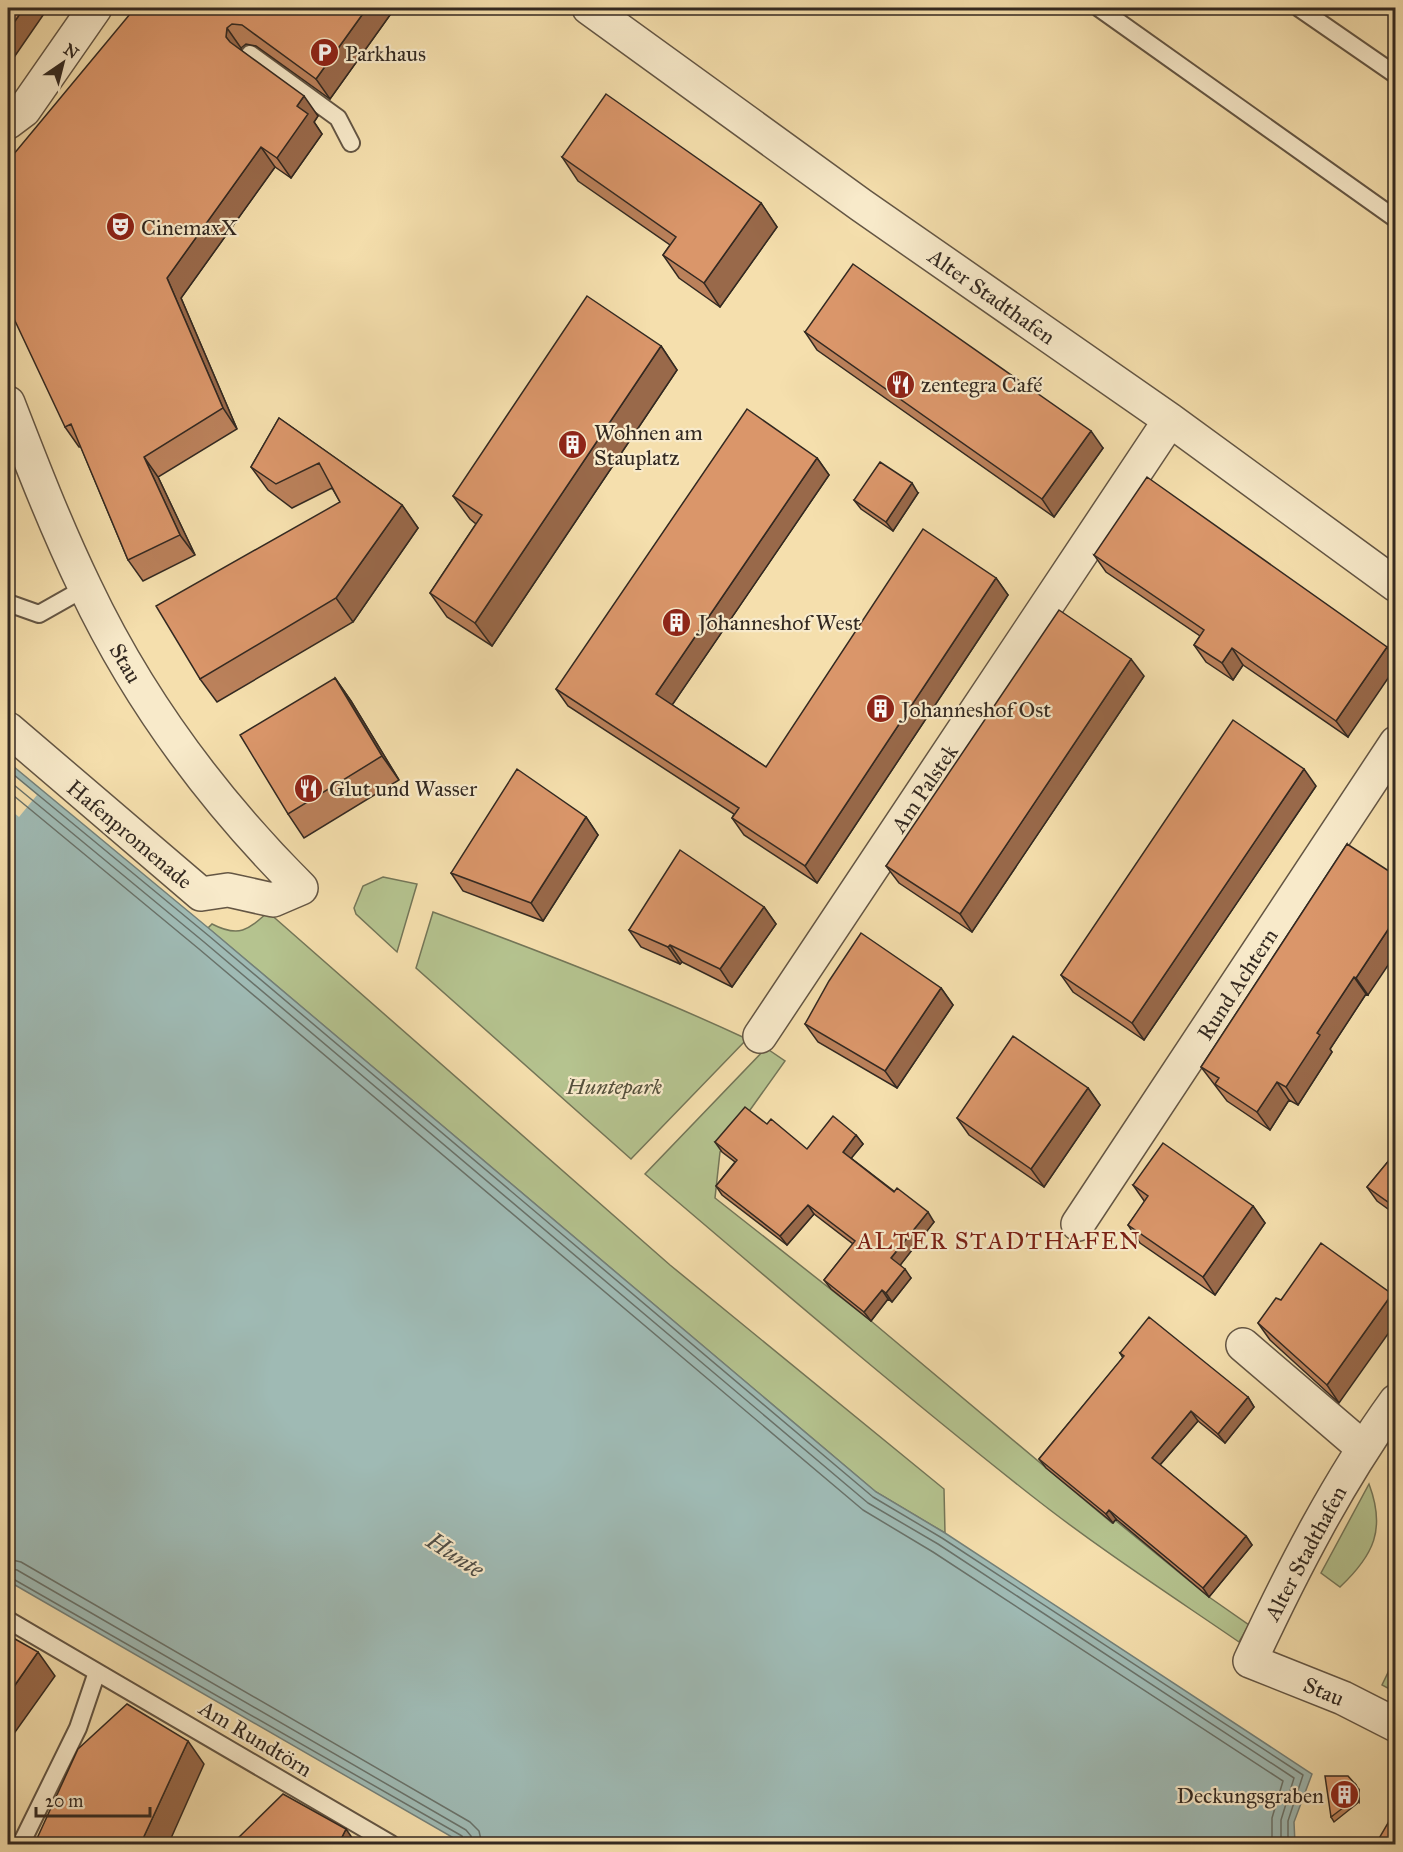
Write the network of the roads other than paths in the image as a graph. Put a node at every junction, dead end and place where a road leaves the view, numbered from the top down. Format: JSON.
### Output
{"nodes":[{"id":1,"x":95,"y":8,"type":"edge"},
{"id":2,"x":589,"y":8,"type":"edge"},
{"id":3,"x":1099,"y":8,"type":"edge"},
{"id":4,"x":1299,"y":8,"type":"edge"},
{"id":5,"x":250,"y":54,"type":"edge"},
{"id":6,"x":1395,"y":75,"type":"edge"},
{"id":7,"x":8,"y":123,"type":"edge"},
{"id":8,"x":351,"y":143,"type":"dead end"},
{"id":9,"x":1395,"y":219,"type":"edge"},
{"id":10,"x":8,"y":403,"type":"edge"},
{"id":11,"x":1170,"y":420,"type":"junction"},
{"id":12,"x":1395,"y":585,"type":"edge"},
{"id":13,"x":85,"y":588,"type":"junction"},
{"id":14,"x":8,"y":603,"type":"edge"},
{"id":15,"x":8,"y":729,"type":"edge"},
{"id":16,"x":1395,"y":743,"type":"edge"},
{"id":17,"x":301,"y":888,"type":"joint"},
{"id":18,"x":760,"y":1036,"type":"dead end"},
{"id":19,"x":1078,"y":1224,"type":"dead end"},
{"id":20,"x":1243,"y":1345,"type":"dead end"},
{"id":21,"x":1395,"y":1401,"type":"edge"},
{"id":22,"x":1362,"y":1447,"type":"junction"},
{"id":23,"x":8,"y":1620,"type":"edge"},
{"id":24,"x":1250,"y":1661,"type":"joint"},
{"id":25,"x":97,"y":1672,"type":"junction"},
{"id":26,"x":1395,"y":1725,"type":"edge"},
{"id":27,"x":21,"y":1845,"type":"edge"},
{"id":28,"x":391,"y":1845,"type":"edge"}],
"edges":[{"from":1,"to":7,"type":"street"},
{"from":2,"to":11,"type":"street","name":"Alter Stadthafen"},
{"from":3,"to":9,"type":"lane"},
{"from":4,"to":6,"type":"lane"},
{"from":5,"to":8,"type":"lane"},
{"from":10,"to":13,"type":"street","name":"Stau"},
{"from":11,"to":12,"type":"street","name":"Alter Stadthafen"},
{"from":11,"to":18,"type":"street","name":"Am Palstek"},
{"from":13,"to":14,"type":"lane"},
{"from":13,"to":17,"type":"street","name":"Stau"},
{"from":15,"to":17,"type":"street","name":"Hafenpromenade"},
{"from":16,"to":19,"type":"street","name":"Rund Achtern"},
{"from":20,"to":22,"type":"street"},
{"from":21,"to":22,"type":"street","name":"Alter Stadthafen"},
{"from":22,"to":24,"type":"street","name":"Alter Stadthafen"},
{"from":23,"to":25,"type":"lane","name":"Am Rundtörn"},
{"from":24,"to":26,"type":"street","name":"Stau"},
{"from":25,"to":27,"type":"lane"},
{"from":25,"to":28,"type":"lane","name":"Am Rundtörn"}]}
